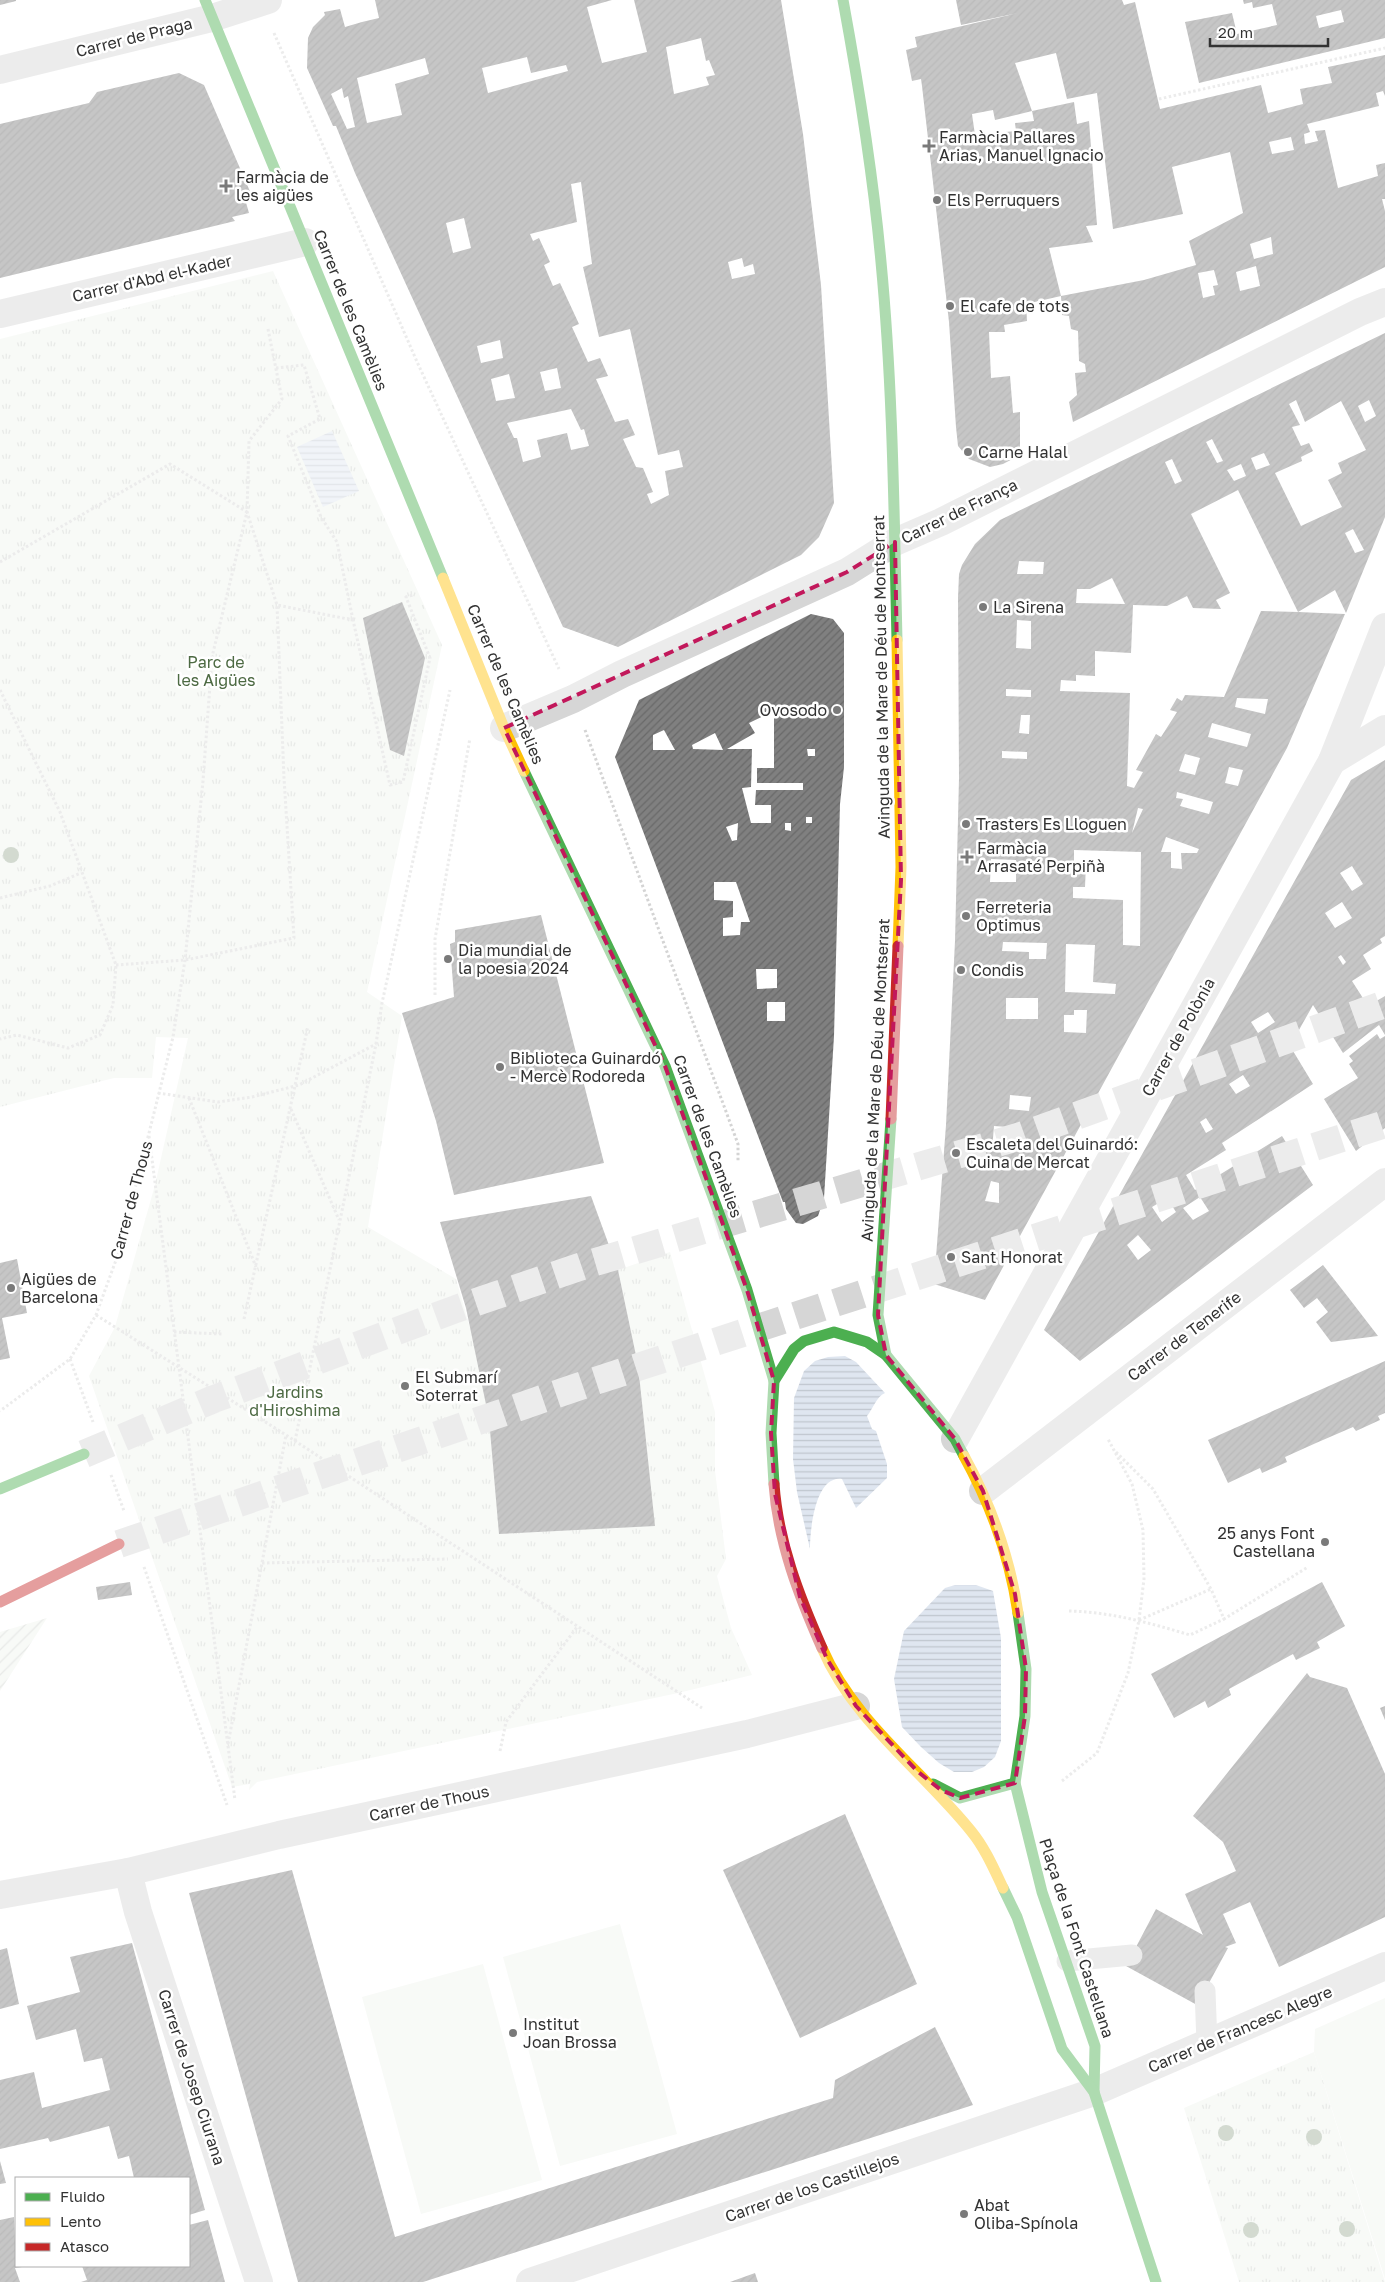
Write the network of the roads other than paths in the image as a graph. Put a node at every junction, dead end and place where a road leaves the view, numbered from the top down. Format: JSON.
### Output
{"nodes":[{"id":1,"x":843,"y":0,"type":"edge"},
{"id":2,"x":264,"y":1,"type":"edge"},
{"id":3,"x":209,"y":9,"type":"edge"},
{"id":4,"x":0,"y":70,"type":"edge"},
{"id":5,"x":305,"y":242,"type":"junction"},
{"id":6,"x":1385,"y":302,"type":"edge"},
{"id":7,"x":0,"y":314,"type":"edge"},
{"id":8,"x":896,"y":542,"type":"junction"},
{"id":9,"x":1385,"y":627,"type":"edge"},
{"id":10,"x":504,"y":728,"type":"junction"},
{"id":11,"x":1385,"y":729,"type":"edge"},
{"id":12,"x":1332,"y":761,"type":"junction"},
{"id":13,"x":1385,"y":1182,"type":"edge"},
{"id":14,"x":886,"y":1355,"type":"junction"},
{"id":15,"x":774,"y":1381,"type":"junction"},
{"id":16,"x":955,"y":1439,"type":"junction"},
{"id":17,"x":84,"y":1454,"type":"tunnel mouth"},
{"id":18,"x":0,"y":1489,"type":"edge"},
{"id":19,"x":983,"y":1490,"type":"junction"},
{"id":20,"x":119,"y":1544,"type":"tunnel mouth"},
{"id":21,"x":0,"y":1602,"type":"edge"},
{"id":22,"x":856,"y":1706,"type":"junction"},
{"id":23,"x":917,"y":1771,"type":"junction"},
{"id":24,"x":1015,"y":1783,"type":"junction"},
{"id":25,"x":128,"y":1872,"type":"junction"},
{"id":26,"x":0,"y":1895,"type":"edge"},
{"id":27,"x":1132,"y":1955,"type":"dead end"},
{"id":28,"x":1067,"y":1961,"type":"junction"},
{"id":29,"x":1385,"y":1966,"type":"edge"},
{"id":30,"x":1205,"y":1991,"type":"dead end"},
{"id":31,"x":1207,"y":2043,"type":"junction"},
{"id":32,"x":1094,"y":2092,"type":"junction"},
{"id":33,"x":259,"y":2282,"type":"edge"},
{"id":34,"x":530,"y":2282,"type":"edge"},
{"id":35,"x":1156,"y":2282,"type":"edge"}],
"edges":[{"from":1,"to":8,"type":"street","name":"Avinguda de la Mare de Déu de Montserrat"},
{"from":2,"to":3,"type":"street","name":"Carrer de Praga"},
{"from":3,"to":4,"type":"street","name":"Carrer de Praga"},
{"from":3,"to":5,"type":"street","name":"Carrer de les Camèlies"},
{"from":5,"to":7,"type":"street","name":"Carrer d'Abd el-Kader"},
{"from":5,"to":10,"type":"street","name":"Carrer de les Camèlies"},
{"from":6,"to":8,"type":"street","name":"Carrer de França"},
{"from":8,"to":10,"type":"street","name":"Carrer de França"},
{"from":8,"to":14,"type":"street","name":"Avinguda de la Mare de Déu de Montserrat"},
{"from":9,"to":12,"type":"street","name":"Carrer de Polònia"},
{"from":10,"to":15,"type":"street","name":"Carrer de les Camèlies"},
{"from":11,"to":12,"type":"street"},
{"from":12,"to":16,"type":"street","name":"Carrer de Polònia"},
{"from":13,"to":19,"type":"street","name":"Carrer de Tenerife"},
{"from":14,"to":15,"type":"street","name":"Plaça de la Font Castellana"},
{"from":14,"to":16,"type":"street","name":"Plaça de la Font Castellana"},
{"from":15,"to":22,"type":"street","name":"Plaça de la Font Castellana"},
{"from":16,"to":19,"type":"street","name":"Plaça de la Font Castellana"},
{"from":17,"to":18,"type":"street"},
{"from":19,"to":24,"type":"street","name":"Plaça de la Font Castellana"},
{"from":20,"to":21,"type":"street"},
{"from":22,"to":23,"type":"street","name":"Plaça de la Font Castellana"},
{"from":22,"to":25,"type":"street","name":"Carrer de Thous"},
{"from":23,"to":24,"type":"street","name":"Plaça de la Font Castellana"},
{"from":23,"to":32,"type":"street","name":"Plaça de la Font Castellana"},
{"from":24,"to":28,"type":"street","name":"Plaça de la Font Castellana"},
{"from":25,"to":26,"type":"street","name":"Carrer de Thous"},
{"from":25,"to":33,"type":"street","name":"Carrer de Josep Ciurana"},
{"from":27,"to":28,"type":"lane"},
{"from":28,"to":32,"type":"street","name":"Plaça de la Font Castellana"},
{"from":29,"to":31,"type":"street","name":"Carrer de Francesc Alegre"},
{"from":30,"to":31,"type":"lane"},
{"from":31,"to":32,"type":"street","name":"Carrer de Francesc Alegre"},
{"from":32,"to":34,"type":"street","name":"Carrer de los Castillejos"},
{"from":32,"to":35,"type":"street"}]}
